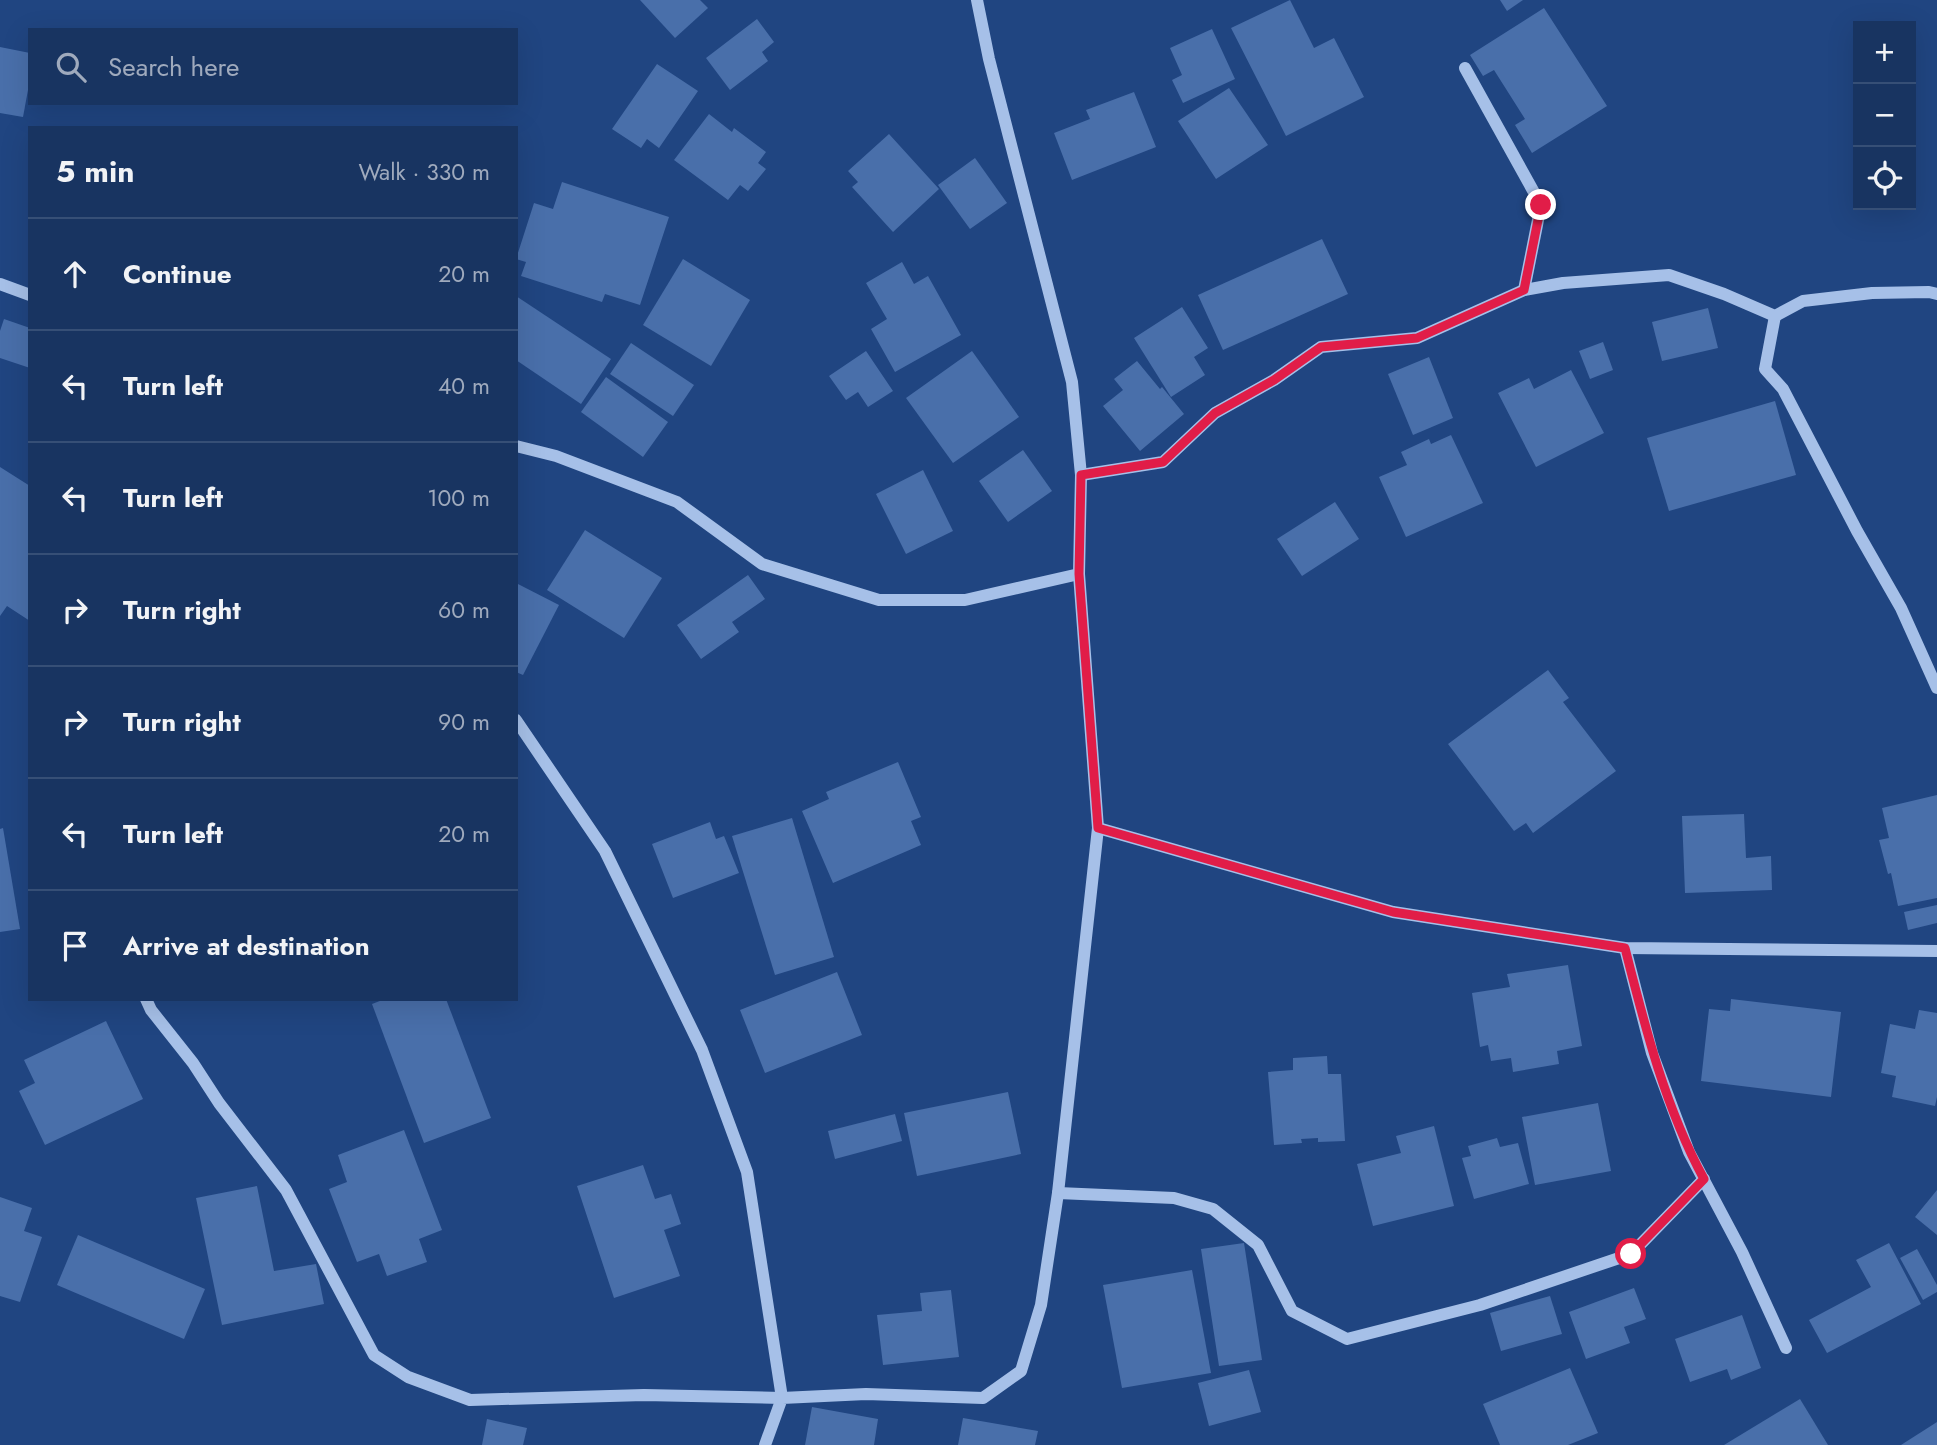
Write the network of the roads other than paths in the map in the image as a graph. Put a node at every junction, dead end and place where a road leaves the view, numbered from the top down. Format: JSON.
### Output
{"nodes":[{"id":1,"x":977,"y":0,"type":"edge"},
{"id":2,"x":1465,"y":68,"type":"dead end"},
{"id":3,"x":0,"y":284,"type":"edge"},
{"id":4,"x":1524,"y":290,"type":"junction"},
{"id":5,"x":28,"y":294,"type":"edge"},
{"id":6,"x":1937,"y":294,"type":"edge"},
{"id":7,"x":1775,"y":316,"type":"junction"},
{"id":8,"x":518,"y":446,"type":"edge"},
{"id":9,"x":1081,"y":475,"type":"junction"},
{"id":10,"x":1079,"y":574,"type":"junction"},
{"id":11,"x":1937,"y":688,"type":"edge"},
{"id":12,"x":518,"y":723,"type":"edge"},
{"id":13,"x":1098,"y":828,"type":"junction"},
{"id":14,"x":1625,"y":948,"type":"junction"},
{"id":15,"x":1937,"y":951,"type":"edge"},
{"id":16,"x":147,"y":1001,"type":"edge"},
{"id":17,"x":1704,"y":1179,"type":"junction"},
{"id":18,"x":1058,"y":1193,"type":"junction"},
{"id":19,"x":1786,"y":1348,"type":"dead end"},
{"id":20,"x":782,"y":1398,"type":"junction"},
{"id":21,"x":765,"y":1445,"type":"edge"}],
"edges":[{"from":1,"to":9,"type":"street"},
{"from":2,"to":4,"type":"street"},
{"from":3,"to":5,"type":"street"},
{"from":4,"to":7,"type":"street"},
{"from":4,"to":9,"type":"street"},
{"from":6,"to":7,"type":"street"},
{"from":7,"to":11,"type":"street"},
{"from":8,"to":10,"type":"street"},
{"from":9,"to":10,"type":"street"},
{"from":10,"to":13,"type":"street"},
{"from":12,"to":20,"type":"street"},
{"from":13,"to":14,"type":"street"},
{"from":13,"to":18,"type":"street"},
{"from":14,"to":15,"type":"street"},
{"from":14,"to":17,"type":"street"},
{"from":16,"to":20,"type":"street"},
{"from":17,"to":18,"type":"street"},
{"from":17,"to":19,"type":"street"},
{"from":18,"to":20,"type":"street"},
{"from":20,"to":21,"type":"street"}]}
